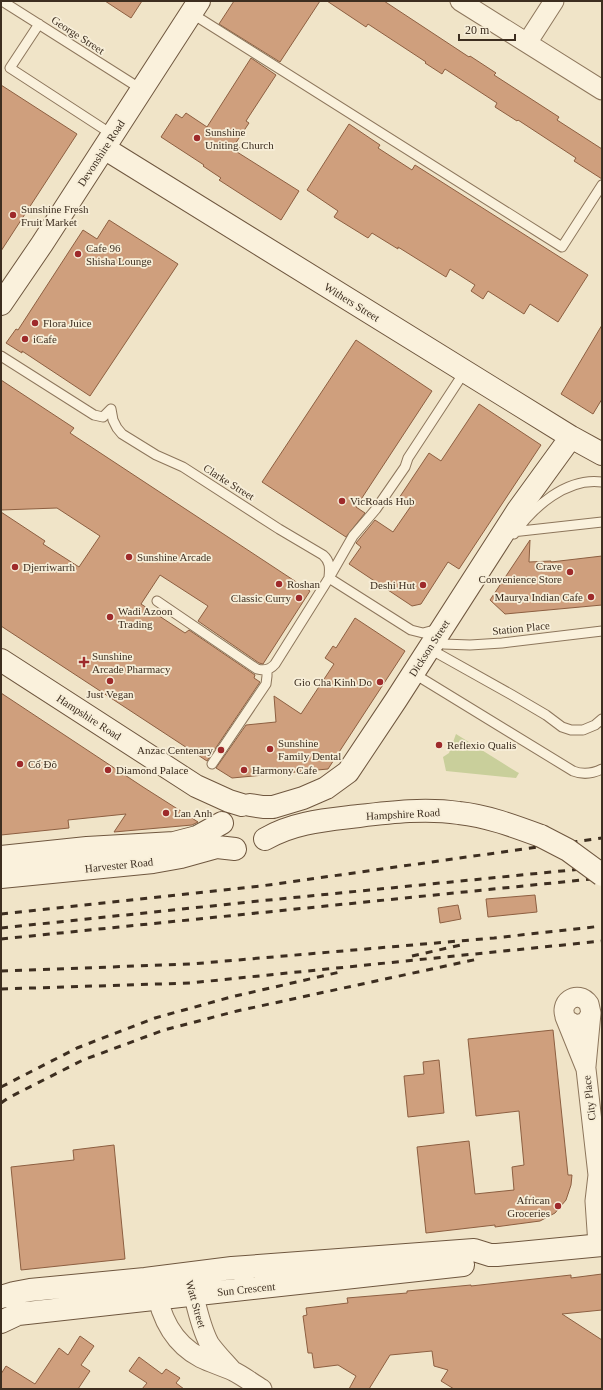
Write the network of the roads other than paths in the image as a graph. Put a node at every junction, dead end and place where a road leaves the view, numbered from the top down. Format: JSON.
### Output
{"nodes":[{"id":1,"x":2,"y":1,"type":"edge"},
{"id":2,"x":460,"y":1,"type":"edge"},
{"id":3,"x":554,"y":1,"type":"edge"},
{"id":4,"x":195,"y":7,"type":"edge"},
{"id":5,"x":39,"y":24,"type":"junction"},
{"id":6,"x":527,"y":43,"type":"junction"},
{"id":7,"x":141,"y":89,"type":"junction"},
{"id":8,"x":602,"y":90,"type":"edge"},
{"id":9,"x":108,"y":142,"type":"junction"},
{"id":10,"x":602,"y":185,"type":"edge"},
{"id":11,"x":1,"y":304,"type":"edge"},
{"id":12,"x":1,"y":356,"type":"edge"},
{"id":13,"x":465,"y":371,"type":"junction"},
{"id":14,"x":571,"y":437,"type":"junction"},
{"id":15,"x":599,"y":449,"type":"edge"},
{"id":16,"x":602,"y":482,"type":"edge"},
{"id":17,"x":602,"y":522,"type":"edge"},
{"id":18,"x":510,"y":535,"type":"junction"},
{"id":19,"x":329,"y":578,"type":"junction"},
{"id":20,"x":157,"y":601,"type":"dead end"},
{"id":21,"x":602,"y":631,"type":"edge"},
{"id":22,"x":445,"y":635,"type":"junction"},
{"id":23,"x":437,"y":653,"type":"junction"},
{"id":24,"x":1,"y":660,"type":"edge"},
{"id":25,"x":267,"y":670,"type":"junction"},
{"id":26,"x":421,"y":678,"type":"junction"},
{"id":27,"x":602,"y":719,"type":"edge"},
{"id":28,"x":380,"y":741,"type":"dead end"},
{"id":29,"x":212,"y":764,"type":"dead end"},
{"id":30,"x":362,"y":767,"type":"dead end"},
{"id":31,"x":602,"y":769,"type":"edge"},
{"id":32,"x":196,"y":786,"type":"junction"},
{"id":33,"x":327,"y":798,"type":"dead end"},
{"id":34,"x":254,"y":806,"type":"junction"},
{"id":35,"x":302,"y":808,"type":"dead end"},
{"id":36,"x":222,"y":822,"type":"junction"},
{"id":37,"x":265,"y":839,"type":"junction"},
{"id":38,"x":235,"y":849,"type":"junction"},
{"id":39,"x":1,"y":857,"type":"edge"},
{"id":40,"x":602,"y":875,"type":"edge"},
{"id":41,"x":1,"y":877,"type":"edge"},
{"id":42,"x":586,"y":1069,"type":"junction"},
{"id":43,"x":600,"y":1181,"type":"edge"},
{"id":44,"x":600,"y":1245,"type":"edge"},
{"id":45,"x":490,"y":1255,"type":"junction"},
{"id":46,"x":232,"y":1268,"type":"junction"},
{"id":47,"x":193,"y":1273,"type":"junction"},
{"id":48,"x":156,"y":1288,"type":"junction"},
{"id":49,"x":233,"y":1291,"type":"junction"},
{"id":50,"x":198,"y":1294,"type":"junction"},
{"id":51,"x":6,"y":1307,"type":"edge"},
{"id":52,"x":234,"y":1371,"type":"junction"},
{"id":53,"x":262,"y":1389,"type":"edge"}],
"edges":[{"from":1,"to":5,"type":"lane","name":"George Street"},
{"from":2,"to":6,"type":"street"},
{"from":3,"to":6,"type":"street"},
{"from":4,"to":7,"type":"street","name":"Devonshire Road"},
{"from":4,"to":10,"type":"lane"},
{"from":5,"to":7,"type":"lane","name":"George Street"},
{"from":5,"to":9,"type":"lane"},
{"from":6,"to":8,"type":"street"},
{"from":7,"to":9,"type":"street","name":"Devonshire Road"},
{"from":9,"to":11,"type":"street","name":"Devonshire Road"},
{"from":9,"to":13,"type":"street","name":"Withers Street"},
{"from":12,"to":19,"type":"lane","name":"Clarke Street"},
{"from":13,"to":14,"type":"street","name":"Withers Street"},
{"from":13,"to":19,"type":"lane"},
{"from":14,"to":15,"type":"street","name":"Withers Street"},
{"from":14,"to":18,"type":"street","name":"Dickson Street"},
{"from":16,"to":18,"type":"lane"},
{"from":17,"to":18,"type":"lane"},
{"from":18,"to":22,"type":"street","name":"Dickson Street"},
{"from":19,"to":22,"type":"lane"},
{"from":19,"to":25,"type":"lane"},
{"from":20,"to":25,"type":"lane"},
{"from":21,"to":22,"type":"lane","name":"Station Place"},
{"from":22,"to":23,"type":"lane"},
{"from":22,"to":34,"type":"street","name":"Dickson Street"},
{"from":23,"to":26,"type":"lane"},
{"from":23,"to":27,"type":"lane"},
{"from":24,"to":32,"type":"street","name":"Hampshire Road"},
{"from":25,"to":29,"type":"lane"},
{"from":26,"to":28,"type":"lane"},
{"from":26,"to":31,"type":"lane"},
{"from":30,"to":33,"type":"lane"},
{"from":32,"to":34,"type":"street","name":"Hampshire Road"},
{"from":32,"to":36,"type":"street","name":"Hampshire Road"},
{"from":34,"to":35,"type":"lane"},
{"from":34,"to":36,"type":"street"},
{"from":34,"to":37,"type":"street"},
{"from":36,"to":38,"type":"street"},
{"from":36,"to":39,"type":"street","name":"Harvester Road"},
{"from":37,"to":38,"type":"street"},
{"from":37,"to":40,"type":"street","name":"Hampshire Road","bridge":true},
{"from":38,"to":41,"type":"street","name":"Harvester Road"},
{"from":42,"to":42,"type":"street","name":"City Place"},
{"from":42,"to":43,"type":"street","name":"City Place"},
{"from":43,"to":44,"type":"street","name":"City Place"},
{"from":44,"to":45,"type":"street","name":"Sun Crescent"},
{"from":45,"to":46,"type":"street","name":"Sun Crescent"},
{"from":45,"to":49,"type":"street","name":"Sun Crescent"},
{"from":46,"to":47,"type":"street","name":"Sun Crescent"},
{"from":46,"to":49,"type":"street"},
{"from":47,"to":48,"type":"street","name":"Sun Crescent"},
{"from":47,"to":50,"type":"street","name":"Watt Street"},
{"from":48,"to":50,"type":"street","name":"Sun Crescent"},
{"from":48,"to":51,"type":"street","name":"Sun Crescent"},
{"from":48,"to":52,"type":"street","name":"Watt Street"},
{"from":49,"to":50,"type":"street","name":"Sun Crescent"},
{"from":50,"to":52,"type":"street","name":"Watt Street"},
{"from":52,"to":53,"type":"street","name":"Watt Street"}]}
